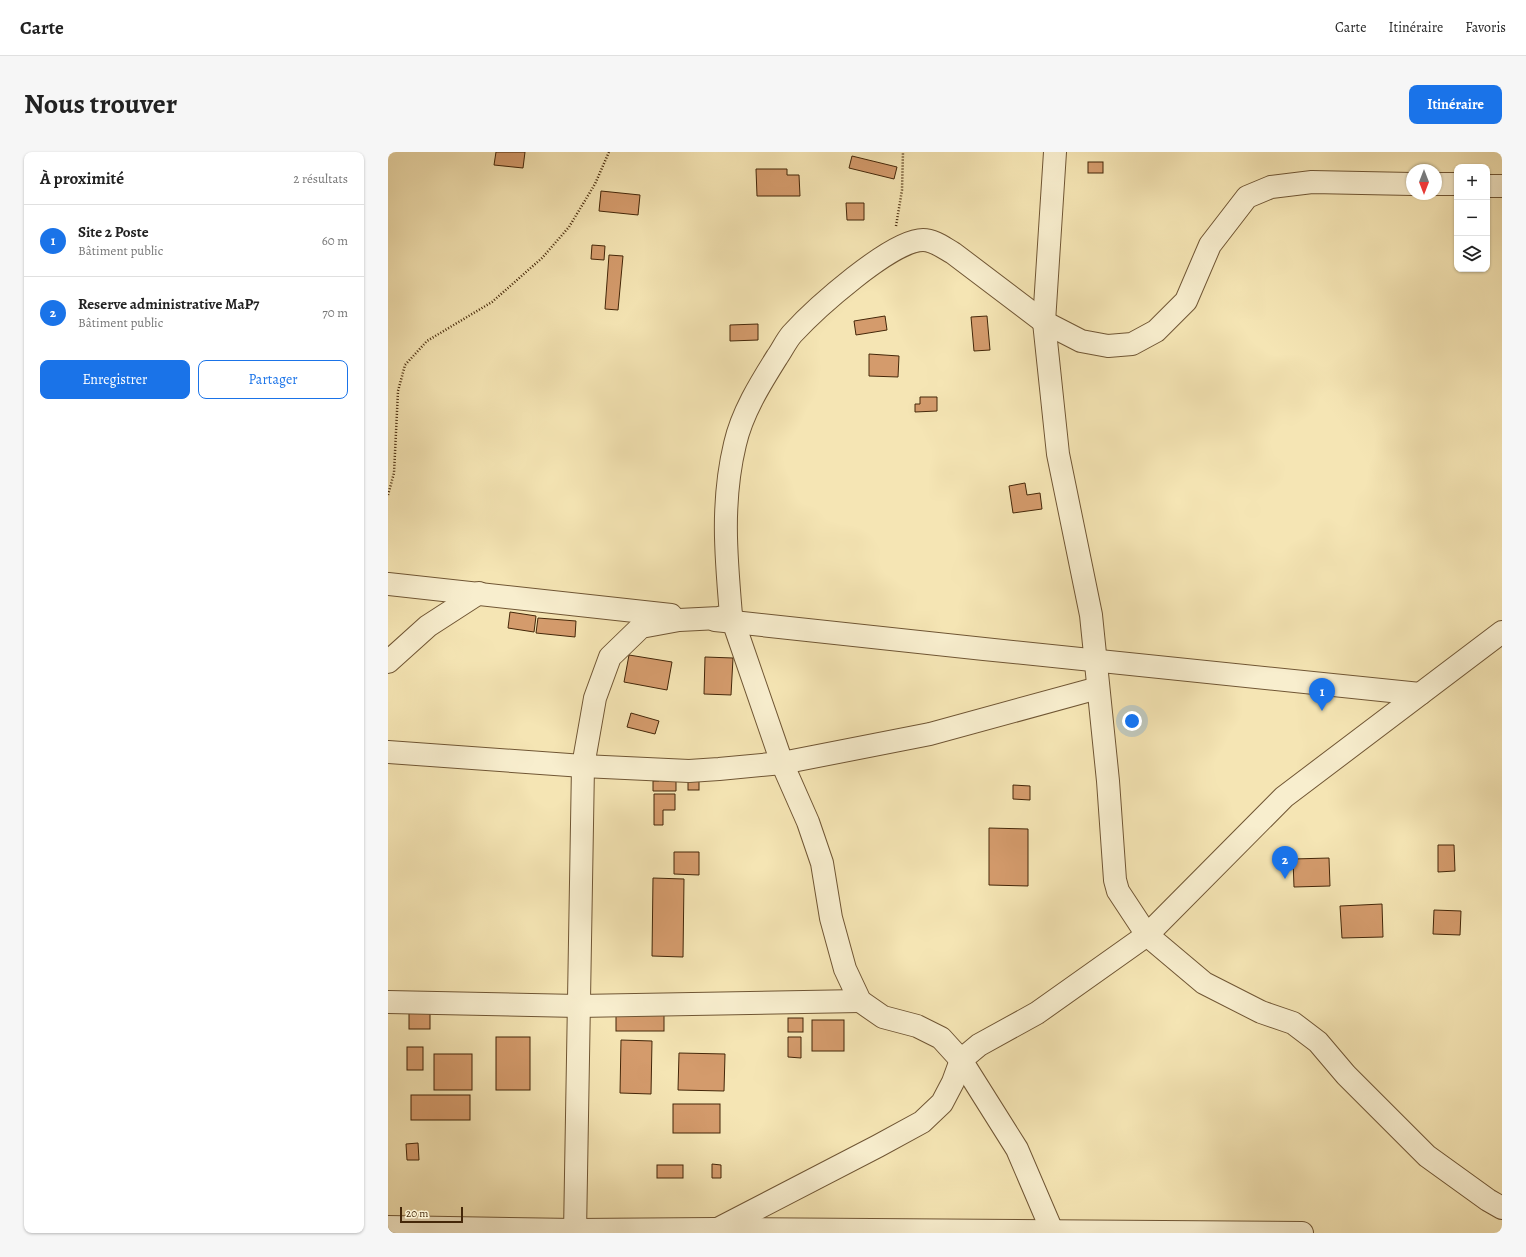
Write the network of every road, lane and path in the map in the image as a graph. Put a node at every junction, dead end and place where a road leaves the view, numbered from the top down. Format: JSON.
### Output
{"nodes":[{"id":1,"x":609,"y":152,"type":"edge"},
{"id":2,"x":903,"y":152,"type":"edge"},
{"id":3,"x":1055,"y":152,"type":"edge"},
{"id":4,"x":1406,"y":184,"type":"edge"},
{"id":5,"x":1442,"y":184,"type":"edge"},
{"id":6,"x":1454,"y":184,"type":"edge"},
{"id":7,"x":1490,"y":186,"type":"edge"},
{"id":8,"x":1502,"y":186,"type":"edge"},
{"id":9,"x":891,"y":252,"type":"junction"},
{"id":10,"x":1044,"y":322,"type":"junction"},
{"id":11,"x":388,"y":496,"type":"edge"},
{"id":12,"x":388,"y":584,"type":"edge"},
{"id":13,"x":479,"y":594,"type":"junction"},
{"id":14,"x":732,"y":618,"type":"junction"},
{"id":15,"x":707,"y":619,"type":"junction"},
{"id":16,"x":1502,"y":632,"type":"edge"},
{"id":17,"x":1096,"y":661,"type":"junction"},
{"id":18,"x":388,"y":662,"type":"edge"},
{"id":19,"x":1098,"y":688,"type":"junction"},
{"id":20,"x":1420,"y":694,"type":"junction"},
{"id":21,"x":388,"y":752,"type":"edge"},
{"id":22,"x":782,"y":763,"type":"junction"},
{"id":23,"x":583,"y":766,"type":"junction"},
{"id":24,"x":1147,"y":936,"type":"junction"},
{"id":25,"x":860,"y":1001,"type":"junction"},
{"id":26,"x":388,"y":1002,"type":"edge"},
{"id":27,"x":578,"y":1006,"type":"junction"},
{"id":28,"x":961,"y":1060,"type":"junction"},
{"id":29,"x":1502,"y":1208,"type":"edge"},
{"id":30,"x":388,"y":1227,"type":"edge"},
{"id":31,"x":575,"y":1231,"type":"edge"},
{"id":32,"x":713,"y":1231,"type":"edge"},
{"id":33,"x":1053,"y":1232,"type":"edge"},
{"id":34,"x":1302,"y":1233,"type":"edge"}],
"edges":[{"from":1,"to":11,"type":"path"},
{"from":2,"to":9,"type":"path"},
{"from":3,"to":10,"type":"street"},
{"from":4,"to":10,"type":"street"},
{"from":5,"to":6,"type":"street"},
{"from":7,"to":8,"type":"street"},
{"from":9,"to":10,"type":"street"},
{"from":9,"to":14,"type":"street"},
{"from":10,"to":17,"type":"street"},
{"from":12,"to":13,"type":"street"},
{"from":13,"to":15,"type":"street"},
{"from":13,"to":18,"type":"street"},
{"from":14,"to":15,"type":"street"},
{"from":14,"to":17,"type":"street"},
{"from":14,"to":22,"type":"street"},
{"from":15,"to":23,"type":"street"},
{"from":16,"to":20,"type":"street"},
{"from":17,"to":19,"type":"street"},
{"from":17,"to":20,"type":"street"},
{"from":19,"to":22,"type":"street"},
{"from":19,"to":24,"type":"street"},
{"from":20,"to":24,"type":"street"},
{"from":21,"to":23,"type":"street"},
{"from":22,"to":23,"type":"street"},
{"from":22,"to":25,"type":"street"},
{"from":23,"to":27,"type":"street"},
{"from":24,"to":28,"type":"street"},
{"from":24,"to":29,"type":"street"},
{"from":25,"to":27,"type":"street"},
{"from":25,"to":28,"type":"street"},
{"from":26,"to":27,"type":"street"},
{"from":27,"to":31,"type":"street"},
{"from":28,"to":32,"type":"street"},
{"from":28,"to":33,"type":"street"},
{"from":30,"to":31,"type":"street"},
{"from":31,"to":32,"type":"street"},
{"from":32,"to":33,"type":"street"},
{"from":33,"to":34,"type":"street"}]}
